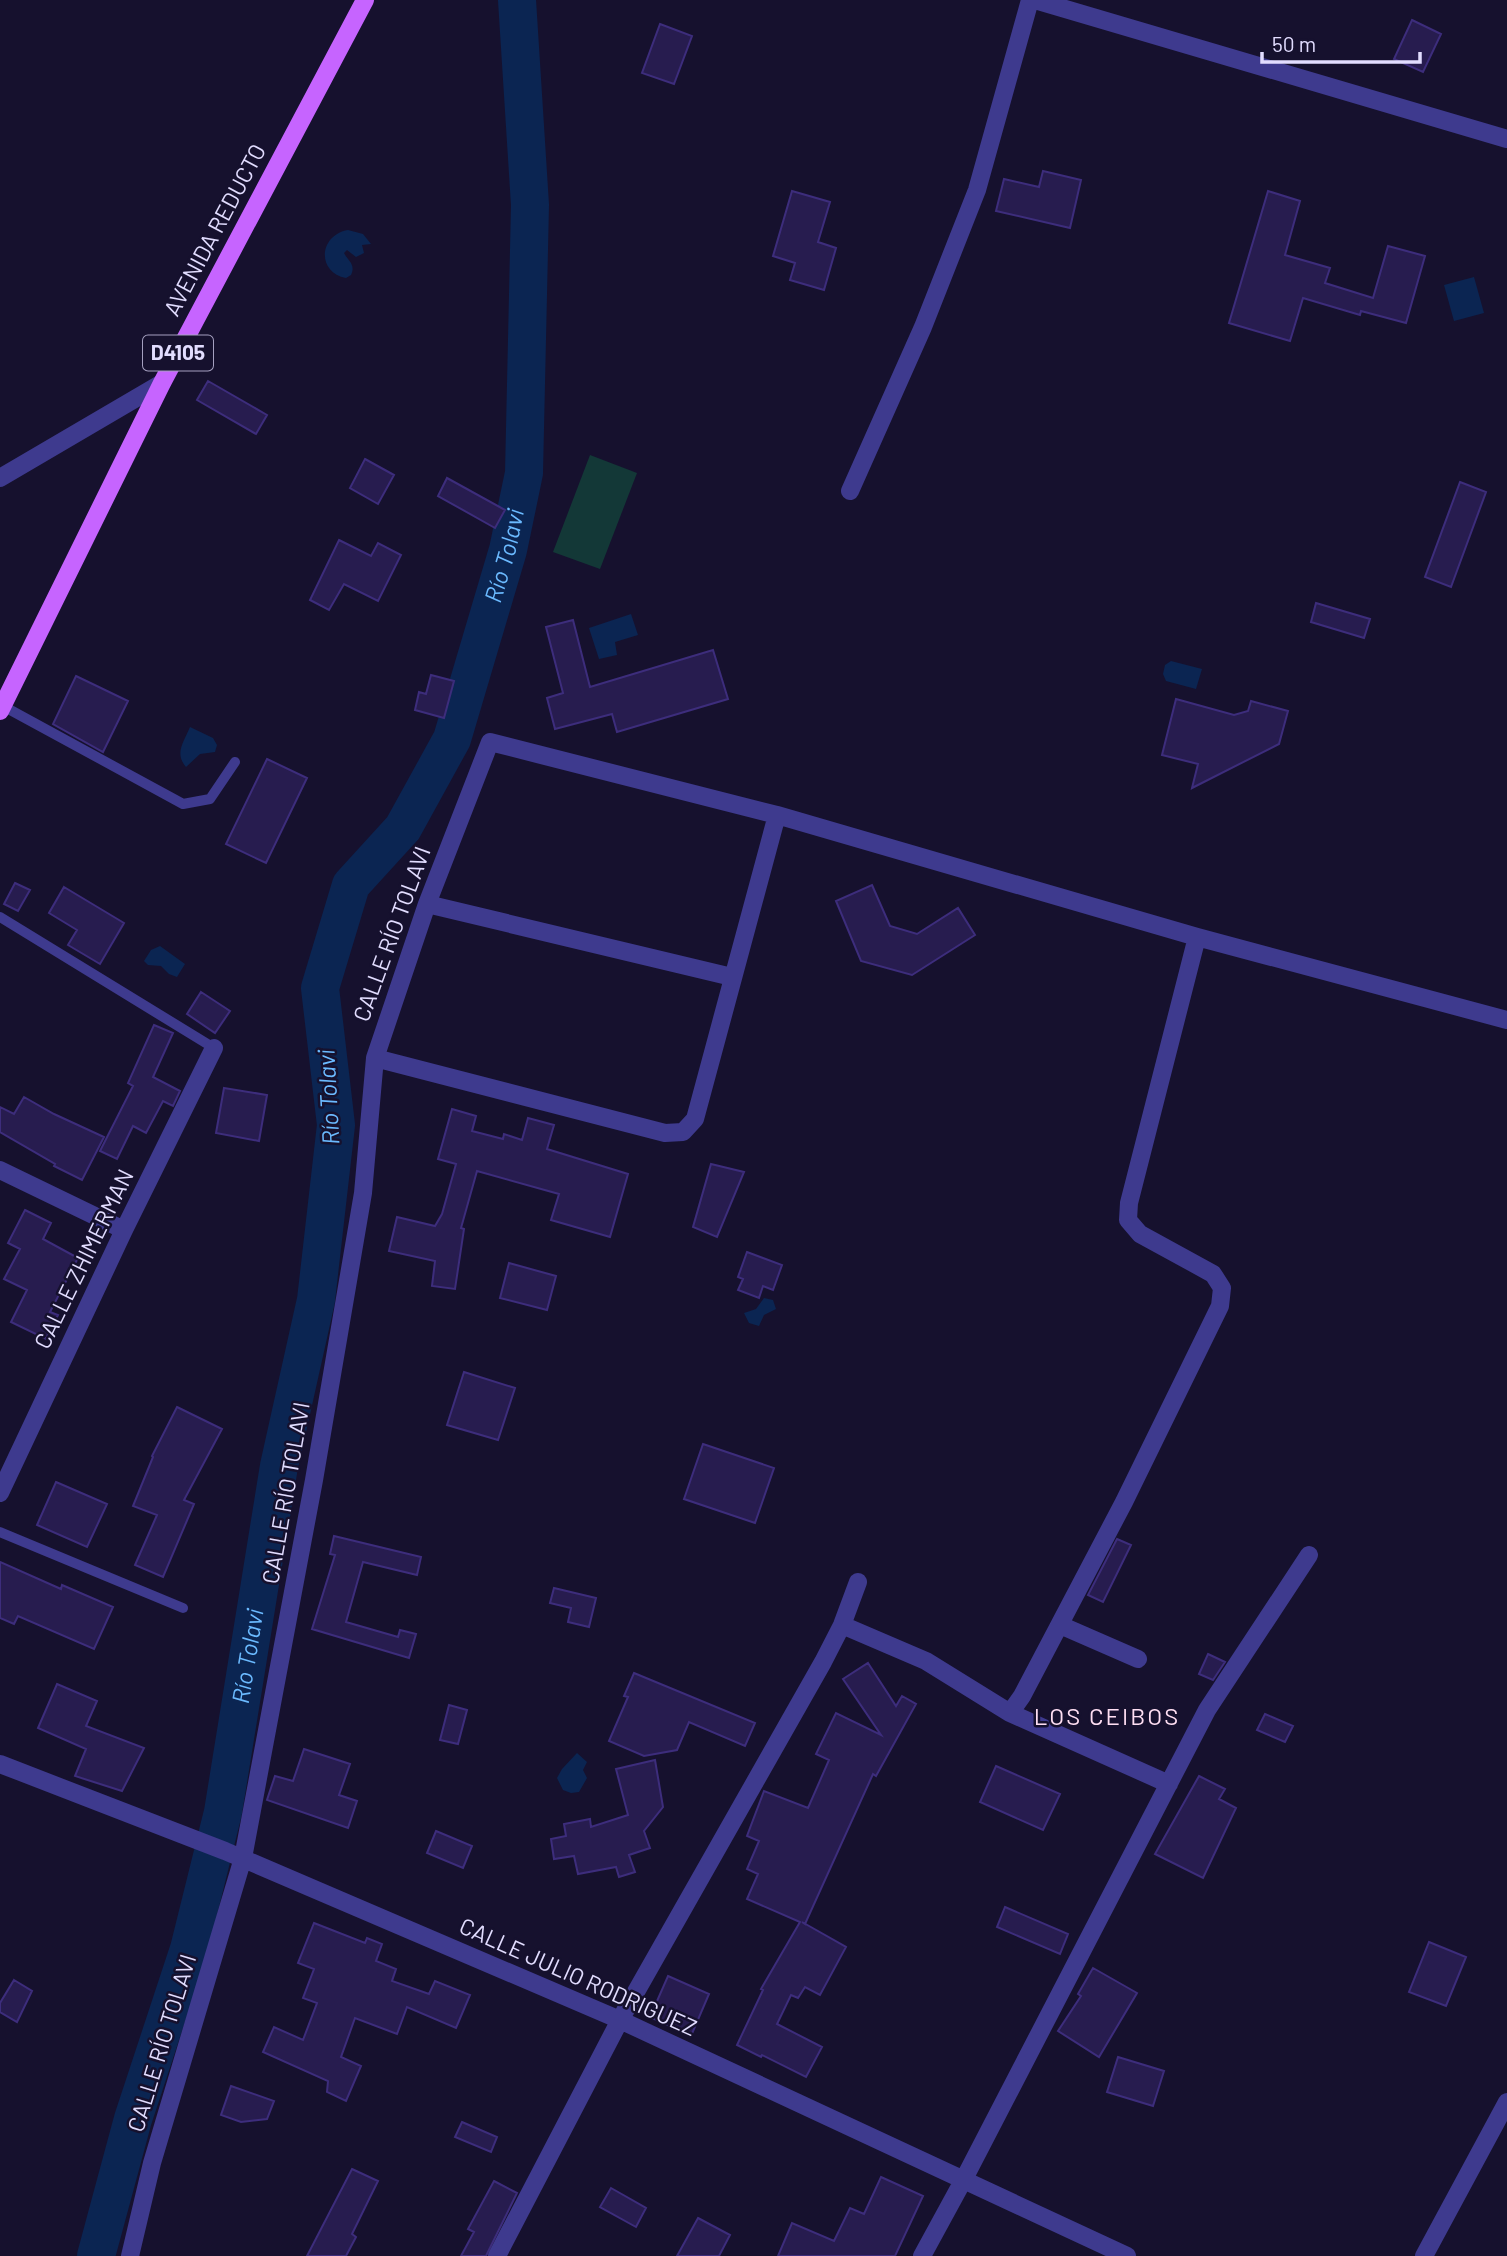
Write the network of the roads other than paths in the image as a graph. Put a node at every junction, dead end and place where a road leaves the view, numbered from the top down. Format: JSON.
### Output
{"nodes":[{"id":1,"x":365,"y":0,"type":"edge"},
{"id":2,"x":1032,"y":0,"type":"edge"},
{"id":3,"x":1076,"y":5,"type":"edge"},
{"id":4,"x":1507,"y":139,"type":"edge"},
{"id":5,"x":162,"y":383,"type":"junction"},
{"id":6,"x":0,"y":478,"type":"edge"},
{"id":7,"x":850,"y":491,"type":"dead end"},
{"id":8,"x":1,"y":708,"type":"edge"},
{"id":9,"x":235,"y":762,"type":"dead end"},
{"id":10,"x":776,"y":815,"type":"junction"},
{"id":11,"x":427,"y":904,"type":"junction"},
{"id":12,"x":0,"y":917,"type":"edge"},
{"id":13,"x":1197,"y":937,"type":"junction"},
{"id":14,"x":732,"y":977,"type":"junction"},
{"id":15,"x":1507,"y":1020,"type":"edge"},
{"id":16,"x":214,"y":1048,"type":"joint"},
{"id":17,"x":374,"y":1058,"type":"junction"},
{"id":18,"x":0,"y":1170,"type":"edge"},
{"id":19,"x":124,"y":1230,"type":"junction"},
{"id":20,"x":0,"y":1493,"type":"edge"},
{"id":21,"x":0,"y":1532,"type":"edge"},
{"id":22,"x":1309,"y":1555,"type":"dead end"},
{"id":23,"x":858,"y":1582,"type":"dead end"},
{"id":24,"x":183,"y":1608,"type":"dead end"},
{"id":25,"x":842,"y":1625,"type":"junction"},
{"id":26,"x":1060,"y":1625,"type":"junction"},
{"id":27,"x":1138,"y":1659,"type":"dead end"},
{"id":28,"x":1010,"y":1713,"type":"junction"},
{"id":29,"x":0,"y":1764,"type":"edge"},
{"id":30,"x":1169,"y":1784,"type":"junction"},
{"id":31,"x":243,"y":1858,"type":"junction"},
{"id":32,"x":620,"y":2021,"type":"junction"},
{"id":33,"x":1507,"y":2102,"type":"edge"},
{"id":34,"x":964,"y":2179,"type":"junction"},
{"id":35,"x":130,"y":2256,"type":"edge"},
{"id":36,"x":497,"y":2256,"type":"edge"},
{"id":37,"x":922,"y":2256,"type":"edge"},
{"id":38,"x":1127,"y":2256,"type":"edge"},
{"id":39,"x":1424,"y":2256,"type":"edge"}],
"edges":[{"from":1,"to":5,"type":"main road","name":"AVENIDA REDUCTO","number":"D4105"},
{"from":2,"to":3,"type":"street"},
{"from":2,"to":7,"type":"street"},
{"from":3,"to":4,"type":"street"},
{"from":5,"to":6,"type":"street"},
{"from":5,"to":8,"type":"main road","name":"AVENIDA REDUCTO","number":"D4105"},
{"from":8,"to":9,"type":"lane"},
{"from":10,"to":11,"type":"street","name":"CALLE RÍO TOLAVI"},
{"from":10,"to":13,"type":"street"},
{"from":10,"to":14,"type":"street"},
{"from":11,"to":14,"type":"street"},
{"from":11,"to":17,"type":"street","name":"CALLE RÍO TOLAVI"},
{"from":12,"to":16,"type":"lane"},
{"from":13,"to":15,"type":"street"},
{"from":13,"to":26,"type":"street"},
{"from":14,"to":17,"type":"street"},
{"from":16,"to":19,"type":"street","name":"CALLE ZHIMERMAN"},
{"from":17,"to":31,"type":"street","name":"CALLE RÍO TOLAVI"},
{"from":18,"to":19,"type":"street"},
{"from":19,"to":20,"type":"street","name":"CALLE ZHIMERMAN"},
{"from":21,"to":24,"type":"lane"},
{"from":22,"to":30,"type":"street"},
{"from":23,"to":25,"type":"street"},
{"from":25,"to":28,"type":"street"},
{"from":25,"to":32,"type":"street"},
{"from":26,"to":27,"type":"street"},
{"from":26,"to":28,"type":"street"},
{"from":28,"to":30,"type":"street"},
{"from":29,"to":31,"type":"street","name":"CALLE JULIO RODRIGUEZ"},
{"from":30,"to":34,"type":"street"},
{"from":31,"to":32,"type":"street","name":"CALLE JULIO RODRIGUEZ"},
{"from":31,"to":35,"type":"street","name":"CALLE RÍO TOLAVI"},
{"from":32,"to":34,"type":"street","name":"CALLE JULIO RODRIGUEZ"},
{"from":32,"to":36,"type":"street"},
{"from":33,"to":39,"type":"street"},
{"from":34,"to":37,"type":"street"},
{"from":34,"to":38,"type":"street","name":"CALLE JULIO RODRIGUEZ"}]}
